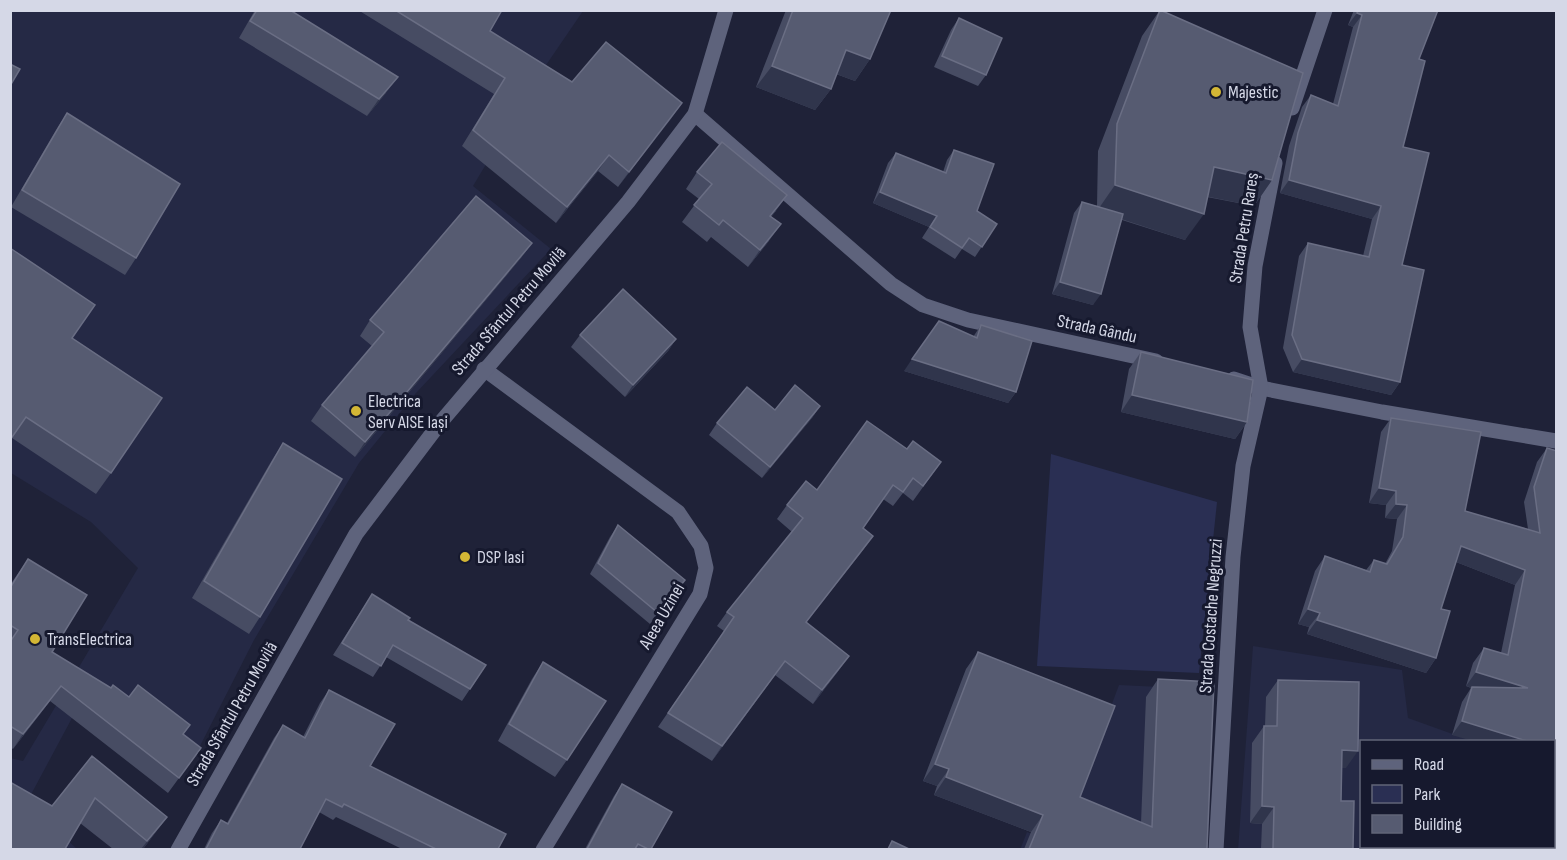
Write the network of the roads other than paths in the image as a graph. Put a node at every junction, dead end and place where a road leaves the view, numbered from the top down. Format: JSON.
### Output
{"nodes":[{"id":1,"x":726,"y":10,"type":"edge"},
{"id":2,"x":1325,"y":10,"type":"edge"},
{"id":3,"x":695,"y":114,"type":"junction"},
{"id":4,"x":1287,"y":122,"type":"edge"},
{"id":5,"x":1280,"y":143,"type":"edge"},
{"id":6,"x":1173,"y":365,"type":"edge"},
{"id":7,"x":484,"y":369,"type":"junction"},
{"id":8,"x":1217,"y":374,"type":"edge"},
{"id":9,"x":1261,"y":388,"type":"junction"},
{"id":10,"x":1557,"y":441,"type":"edge"},
{"id":11,"x":178,"y":849,"type":"edge"},
{"id":12,"x":543,"y":849,"type":"edge"},
{"id":13,"x":1216,"y":849,"type":"edge"}],
"edges":[{"from":1,"to":3,"type":"street","name":"Strada Sfântul Petru Movilă"},
{"from":2,"to":4,"type":"street"},
{"from":3,"to":6,"type":"street","name":"Strada Gându"},
{"from":3,"to":7,"type":"street","name":"Strada Sfântul Petru Movilă"},
{"from":5,"to":9,"type":"street","name":"Strada Petru Rareș"},
{"from":7,"to":11,"type":"street","name":"Strada Sfântul Petru Movilă"},
{"from":7,"to":12,"type":"street","name":"Aleea Uzinei"},
{"from":8,"to":9,"type":"street"},
{"from":9,"to":10,"type":"street"},
{"from":9,"to":13,"type":"street","name":"Strada Costache Negruzzi"}]}
